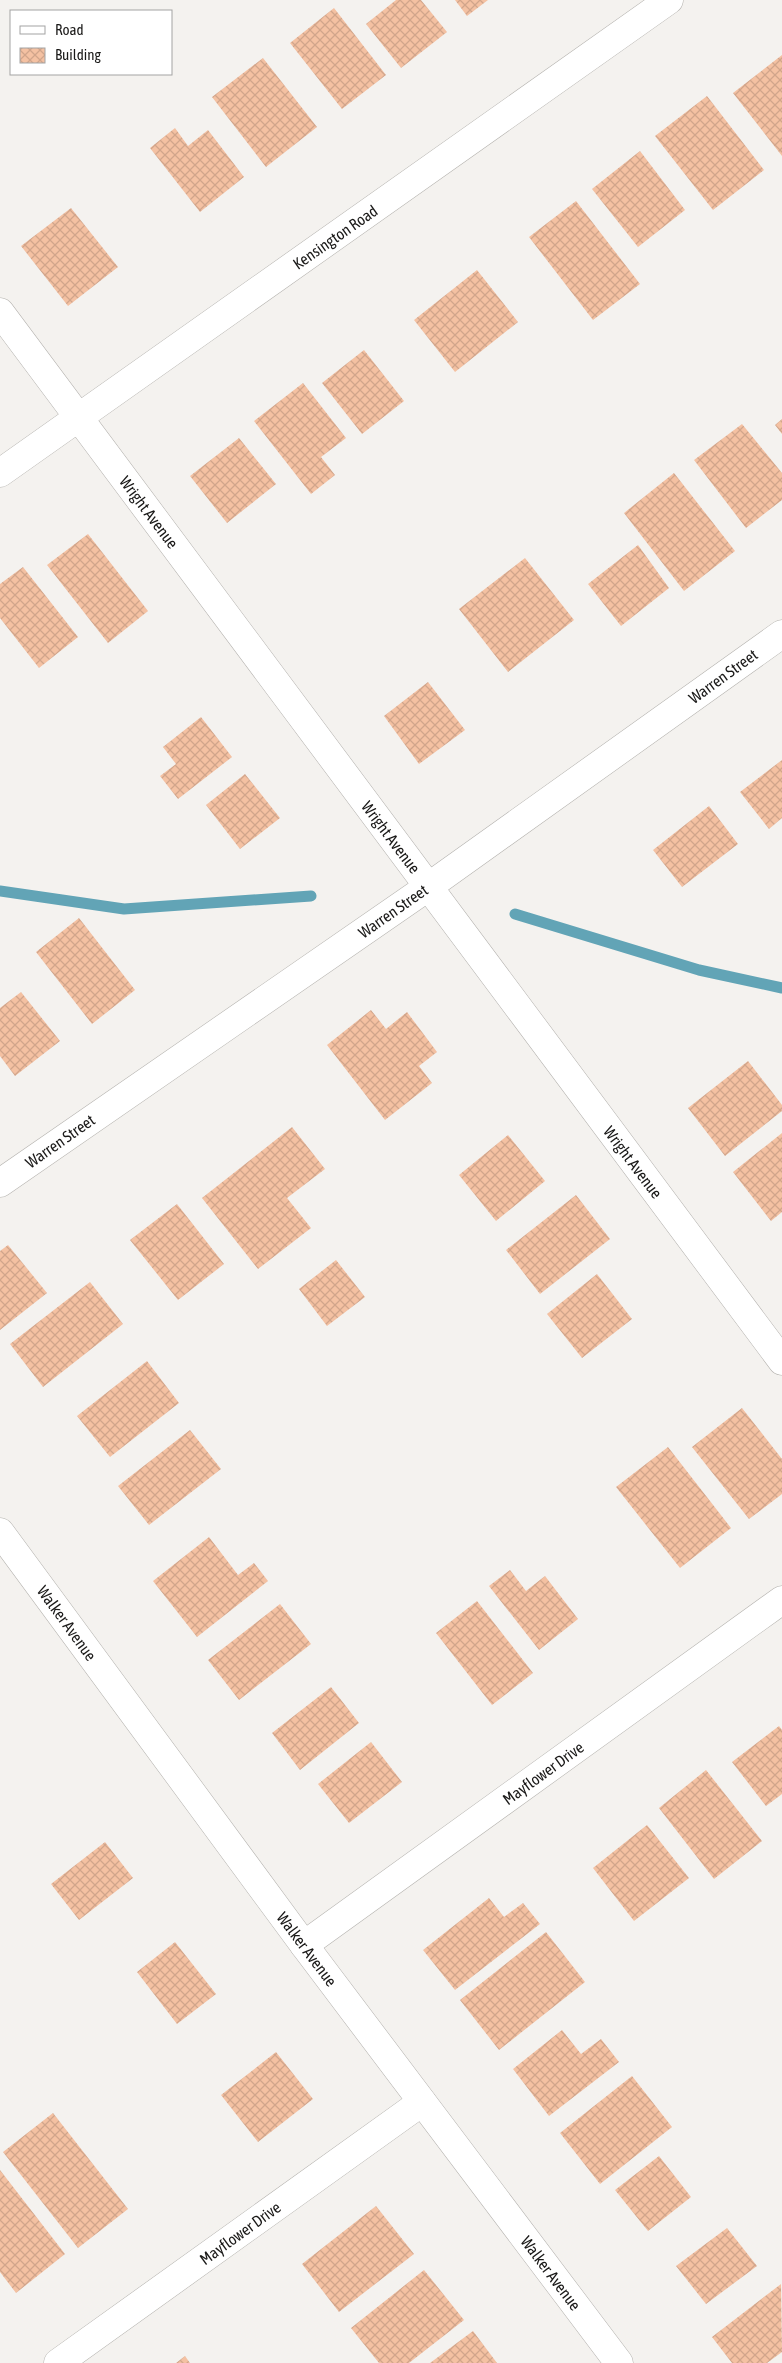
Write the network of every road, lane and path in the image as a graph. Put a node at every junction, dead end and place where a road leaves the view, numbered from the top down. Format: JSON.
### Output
{"nodes":[{"id":1,"x":670,"y":0,"type":"edge"},
{"id":2,"x":0,"y":312,"type":"edge"},
{"id":3,"x":79,"y":418,"type":"junction"},
{"id":4,"x":0,"y":473,"type":"edge"},
{"id":5,"x":782,"y":634,"type":"edge"},
{"id":6,"x":428,"y":887,"type":"junction"},
{"id":7,"x":0,"y":1183,"type":"edge"},
{"id":8,"x":782,"y":1361,"type":"edge"},
{"id":9,"x":0,"y":1532,"type":"edge"},
{"id":10,"x":782,"y":1600,"type":"edge"},
{"id":11,"x":304,"y":1945,"type":"junction"},
{"id":12,"x":422,"y":2102,"type":"junction"},
{"id":13,"x":58,"y":2363,"type":"edge"},
{"id":14,"x":619,"y":2363,"type":"edge"}],
"edges":[{"from":1,"to":3,"type":"street","name":"Kensington Road"},
{"from":2,"to":3,"type":"street","name":"Wright Avenue"},
{"from":3,"to":4,"type":"street","name":"Kensington Road"},
{"from":3,"to":6,"type":"street","name":"Wright Avenue"},
{"from":5,"to":6,"type":"street","name":"Warren Street"},
{"from":6,"to":7,"type":"street","name":"Warren Street"},
{"from":6,"to":8,"type":"street","name":"Wright Avenue"},
{"from":9,"to":11,"type":"street","name":"Walker Avenue"},
{"from":10,"to":11,"type":"street","name":"Mayflower Drive"},
{"from":11,"to":12,"type":"street","name":"Walker Avenue"},
{"from":12,"to":13,"type":"street","name":"Mayflower Drive"},
{"from":12,"to":14,"type":"street","name":"Walker Avenue"}]}
